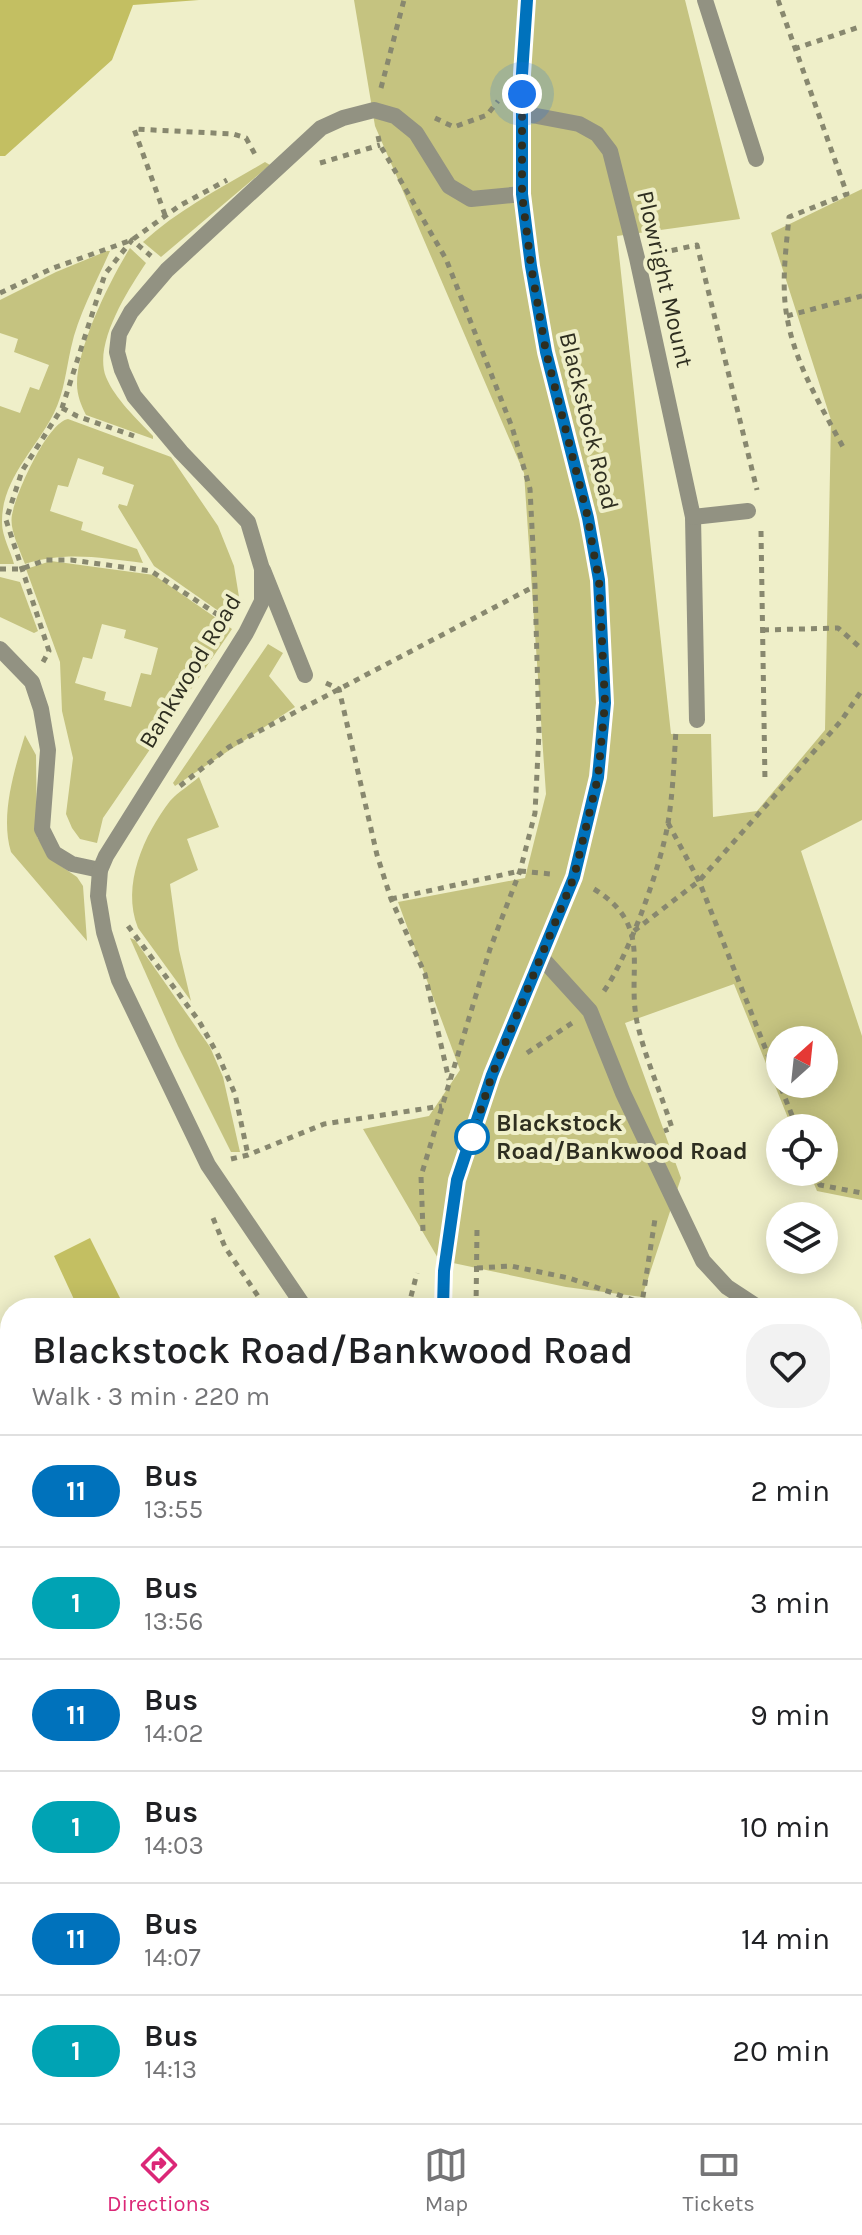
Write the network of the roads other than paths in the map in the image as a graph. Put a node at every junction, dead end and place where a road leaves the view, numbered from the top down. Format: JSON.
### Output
{"nodes":[{"id":1,"x":527,"y":0,"type":"edge"},
{"id":2,"x":705,"y":0,"type":"edge"},
{"id":3,"x":521,"y":113,"type":"junction"},
{"id":4,"x":756,"y":159,"type":"dead end"},
{"id":5,"x":522,"y":194,"type":"junction"},
{"id":6,"x":748,"y":511,"type":"dead end"},
{"id":7,"x":693,"y":517,"type":"junction"},
{"id":8,"x":262,"y":569,"type":"junction"},
{"id":9,"x":0,"y":649,"type":"edge"},
{"id":10,"x":305,"y":675,"type":"road end"},
{"id":11,"x":697,"y":720,"type":"road end"},
{"id":12,"x":100,"y":870,"type":"junction"},
{"id":13,"x":540,"y":956,"type":"junction"},
{"id":14,"x":298,"y":1298,"type":"edge"},
{"id":15,"x":443,"y":1298,"type":"edge"},
{"id":16,"x":744,"y":1298,"type":"edge"}],
"edges":[{"from":1,"to":3,"type":"street","name":"Blackstock Road"},
{"from":2,"to":4,"type":"street"},
{"from":3,"to":5,"type":"street","name":"Blackstock Road"},
{"from":3,"to":7,"type":"street","name":"Plowright Mount"},
{"from":5,"to":8,"type":"street","name":"Bankwood Road"},
{"from":5,"to":13,"type":"street","name":"Blackstock Road"},
{"from":6,"to":7,"type":"street"},
{"from":7,"to":11,"type":"street","name":"Plowright Mount"},
{"from":8,"to":10,"type":"street"},
{"from":8,"to":12,"type":"street","name":"Bankwood Road"},
{"from":9,"to":12,"type":"street"},
{"from":12,"to":14,"type":"street","name":"Bankwood Road"},
{"from":13,"to":15,"type":"street","name":"Blackstock Road"},
{"from":13,"to":16,"type":"street"}]}
